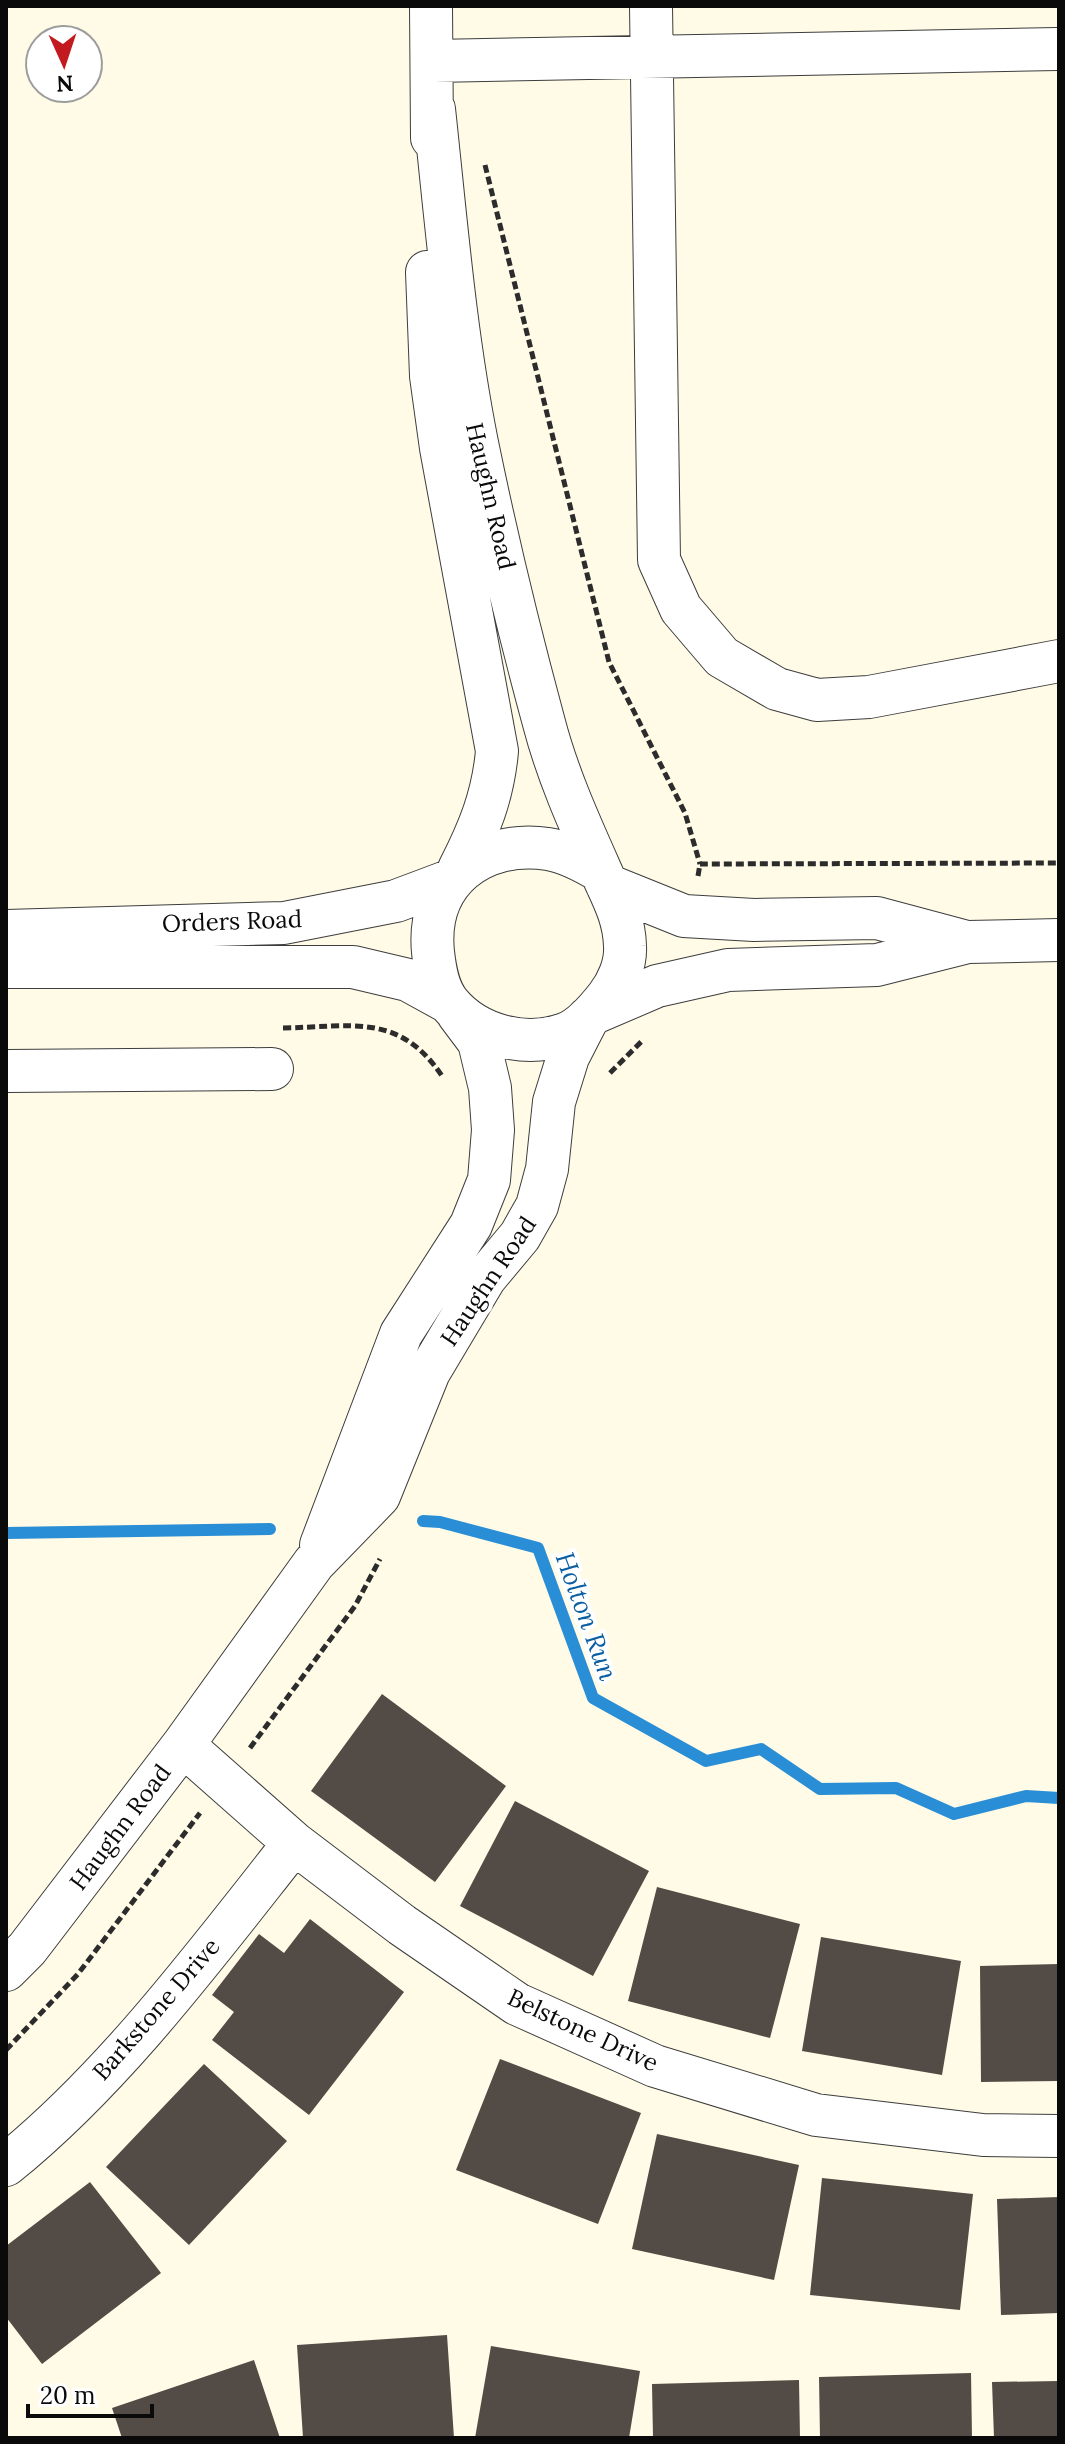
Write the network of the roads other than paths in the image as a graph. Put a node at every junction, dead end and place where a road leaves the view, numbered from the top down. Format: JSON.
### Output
{"nodes":[{"id":1,"x":431,"y":6,"type":"edge"},
{"id":2,"x":651,"y":6,"type":"edge"},
{"id":3,"x":1057,"y":49,"type":"dead end"},
{"id":4,"x":654,"y":55,"type":"junction"},
{"id":5,"x":434,"y":61,"type":"junction"},
{"id":6,"x":434,"y":109,"type":"junction"},
{"id":7,"x":1059,"y":661,"type":"edge"},
{"id":8,"x":455,"y":875,"type":"junction"},
{"id":9,"x":604,"y":878,"type":"junction"},
{"id":10,"x":6,"y":931,"type":"edge"},
{"id":11,"x":1059,"y":940,"type":"edge"},
{"id":12,"x":968,"y":942,"type":"junction"},
{"id":13,"x":6,"y":967,"type":"edge"},
{"id":14,"x":452,"y":1006,"type":"junction"},
{"id":15,"x":591,"y":1016,"type":"junction"},
{"id":16,"x":272,"y":1069,"type":"dead end"},
{"id":17,"x":6,"y":1071,"type":"edge"},
{"id":18,"x":314,"y":1563,"type":"junction"},
{"id":19,"x":183,"y":1745,"type":"junction"},
{"id":20,"x":294,"y":1843,"type":"junction"},
{"id":21,"x":6,"y":1970,"type":"edge"},
{"id":22,"x":1059,"y":2136,"type":"edge"},
{"id":23,"x":6,"y":2165,"type":"edge"}],
"edges":[{"from":1,"to":5,"type":"street","name":"Haughn Road"},
{"from":2,"to":4,"type":"street"},
{"from":3,"to":4,"type":"street"},
{"from":4,"to":5,"type":"street"},
{"from":4,"to":7,"type":"street"},
{"from":5,"to":6,"type":"street","name":"Haughn Road"},
{"from":6,"to":8,"type":"street","name":"Haughn Road"},
{"from":6,"to":9,"type":"street","name":"Haughn Road"},
{"from":8,"to":9,"type":"street"},
{"from":8,"to":10,"type":"street","name":"Orders Road"},
{"from":8,"to":14,"type":"street"},
{"from":9,"to":12,"type":"street"},
{"from":9,"to":15,"type":"street"},
{"from":11,"to":12,"type":"street"},
{"from":12,"to":15,"type":"street"},
{"from":13,"to":14,"type":"street","name":"Orders Road"},
{"from":14,"to":15,"type":"street"},
{"from":14,"to":18,"type":"street","name":"Haughn Road"},
{"from":15,"to":18,"type":"street","name":"Haughn Road"},
{"from":16,"to":17,"type":"street"},
{"from":18,"to":19,"type":"street","name":"Haughn Road"},
{"from":19,"to":20,"type":"street","name":"Belstone Drive"},
{"from":19,"to":21,"type":"street","name":"Haughn Road"},
{"from":20,"to":22,"type":"street","name":"Belstone Drive"},
{"from":20,"to":23,"type":"street","name":"Barkstone Drive"}]}
